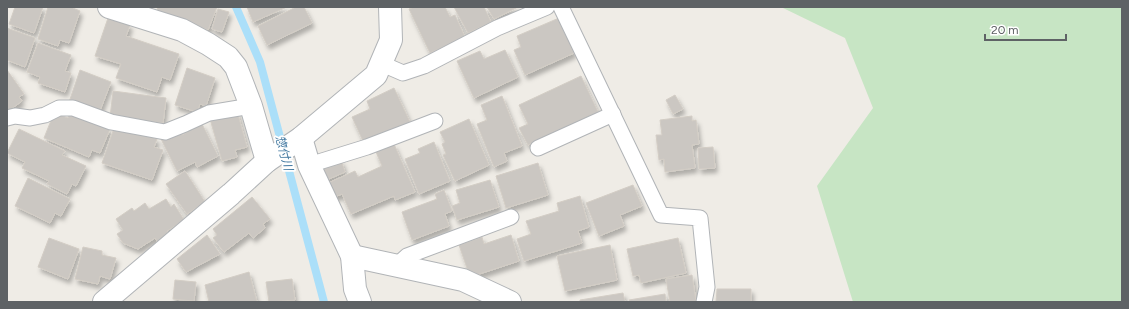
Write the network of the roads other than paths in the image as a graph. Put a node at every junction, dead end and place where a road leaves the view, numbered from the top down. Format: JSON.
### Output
{"nodes":[{"id":1,"x":109,"y":7,"type":"edge"},
{"id":2,"x":390,"y":7,"type":"edge"},
{"id":3,"x":547,"y":7,"type":"edge"},
{"id":4,"x":561,"y":7,"type":"edge"},
{"id":5,"x":380,"y":63,"type":"junction"},
{"id":6,"x":251,"y":106,"type":"junction"},
{"id":7,"x":613,"y":114,"type":"junction"},
{"id":8,"x":7,"y":118,"type":"edge"},
{"id":9,"x":435,"y":121,"type":"dead end"},
{"id":10,"x":298,"y":139,"type":"junction"},
{"id":11,"x":538,"y":148,"type":"dead end"},
{"id":12,"x":271,"y":158,"type":"junction"},
{"id":13,"x":309,"y":165,"type":"junction"},
{"id":14,"x":511,"y":217,"type":"dead end"},
{"id":15,"x":352,"y":256,"type":"junction"},
{"id":16,"x":396,"y":266,"type":"junction"},
{"id":17,"x":104,"y":302,"type":"edge"},
{"id":18,"x":360,"y":302,"type":"edge"},
{"id":19,"x":510,"y":302,"type":"edge"},
{"id":20,"x":704,"y":302,"type":"edge"}],
"edges":[{"from":1,"to":6,"type":"street"},
{"from":2,"to":5,"type":"street"},
{"from":3,"to":5,"type":"lane"},
{"from":4,"to":7,"type":"lane"},
{"from":5,"to":10,"type":"street"},
{"from":6,"to":8,"type":"lane"},
{"from":6,"to":12,"type":"street"},
{"from":7,"to":11,"type":"lane"},
{"from":7,"to":20,"type":"lane"},
{"from":9,"to":13,"type":"lane"},
{"from":10,"to":12,"type":"street"},
{"from":10,"to":13,"type":"street"},
{"from":12,"to":17,"type":"street"},
{"from":13,"to":15,"type":"street"},
{"from":14,"to":16,"type":"lane"},
{"from":15,"to":16,"type":"street"},
{"from":15,"to":18,"type":"street"},
{"from":16,"to":19,"type":"street"}]}
